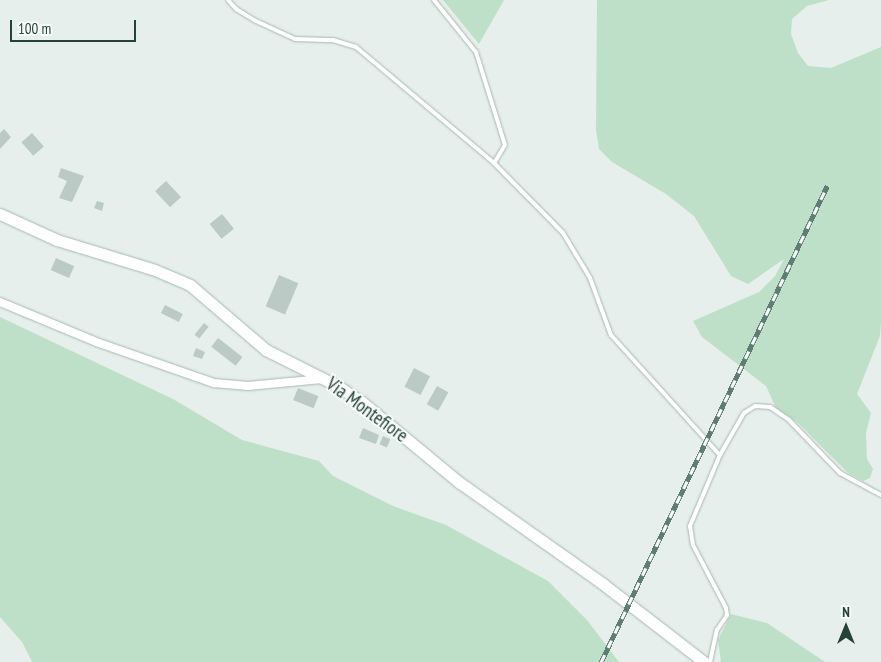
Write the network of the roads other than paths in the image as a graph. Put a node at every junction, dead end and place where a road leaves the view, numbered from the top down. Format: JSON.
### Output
{"nodes":[{"id":1,"x":228,"y":0,"type":"edge"},
{"id":2,"x":434,"y":0,"type":"edge"},
{"id":3,"x":494,"y":163,"type":"junction"},
{"id":4,"x":0,"y":214,"type":"edge"},
{"id":5,"x":0,"y":302,"type":"edge"},
{"id":6,"x":324,"y":379,"type":"junction"},
{"id":7,"x":720,"y":456,"type":"junction"},
{"id":8,"x":881,"y":495,"type":"edge"},
{"id":9,"x":704,"y":662,"type":"edge"},
{"id":10,"x":710,"y":662,"type":"edge"}],
"edges":[{"from":1,"to":3,"type":"lane"},
{"from":2,"to":3,"type":"lane"},
{"from":3,"to":7,"type":"lane"},
{"from":4,"to":6,"type":"main road","name":"Via Montefiore"},
{"from":5,"to":6,"type":"street"},
{"from":6,"to":9,"type":"main road","name":"Via Montefiore"},
{"from":7,"to":8,"type":"lane"},
{"from":7,"to":10,"type":"lane"}]}
